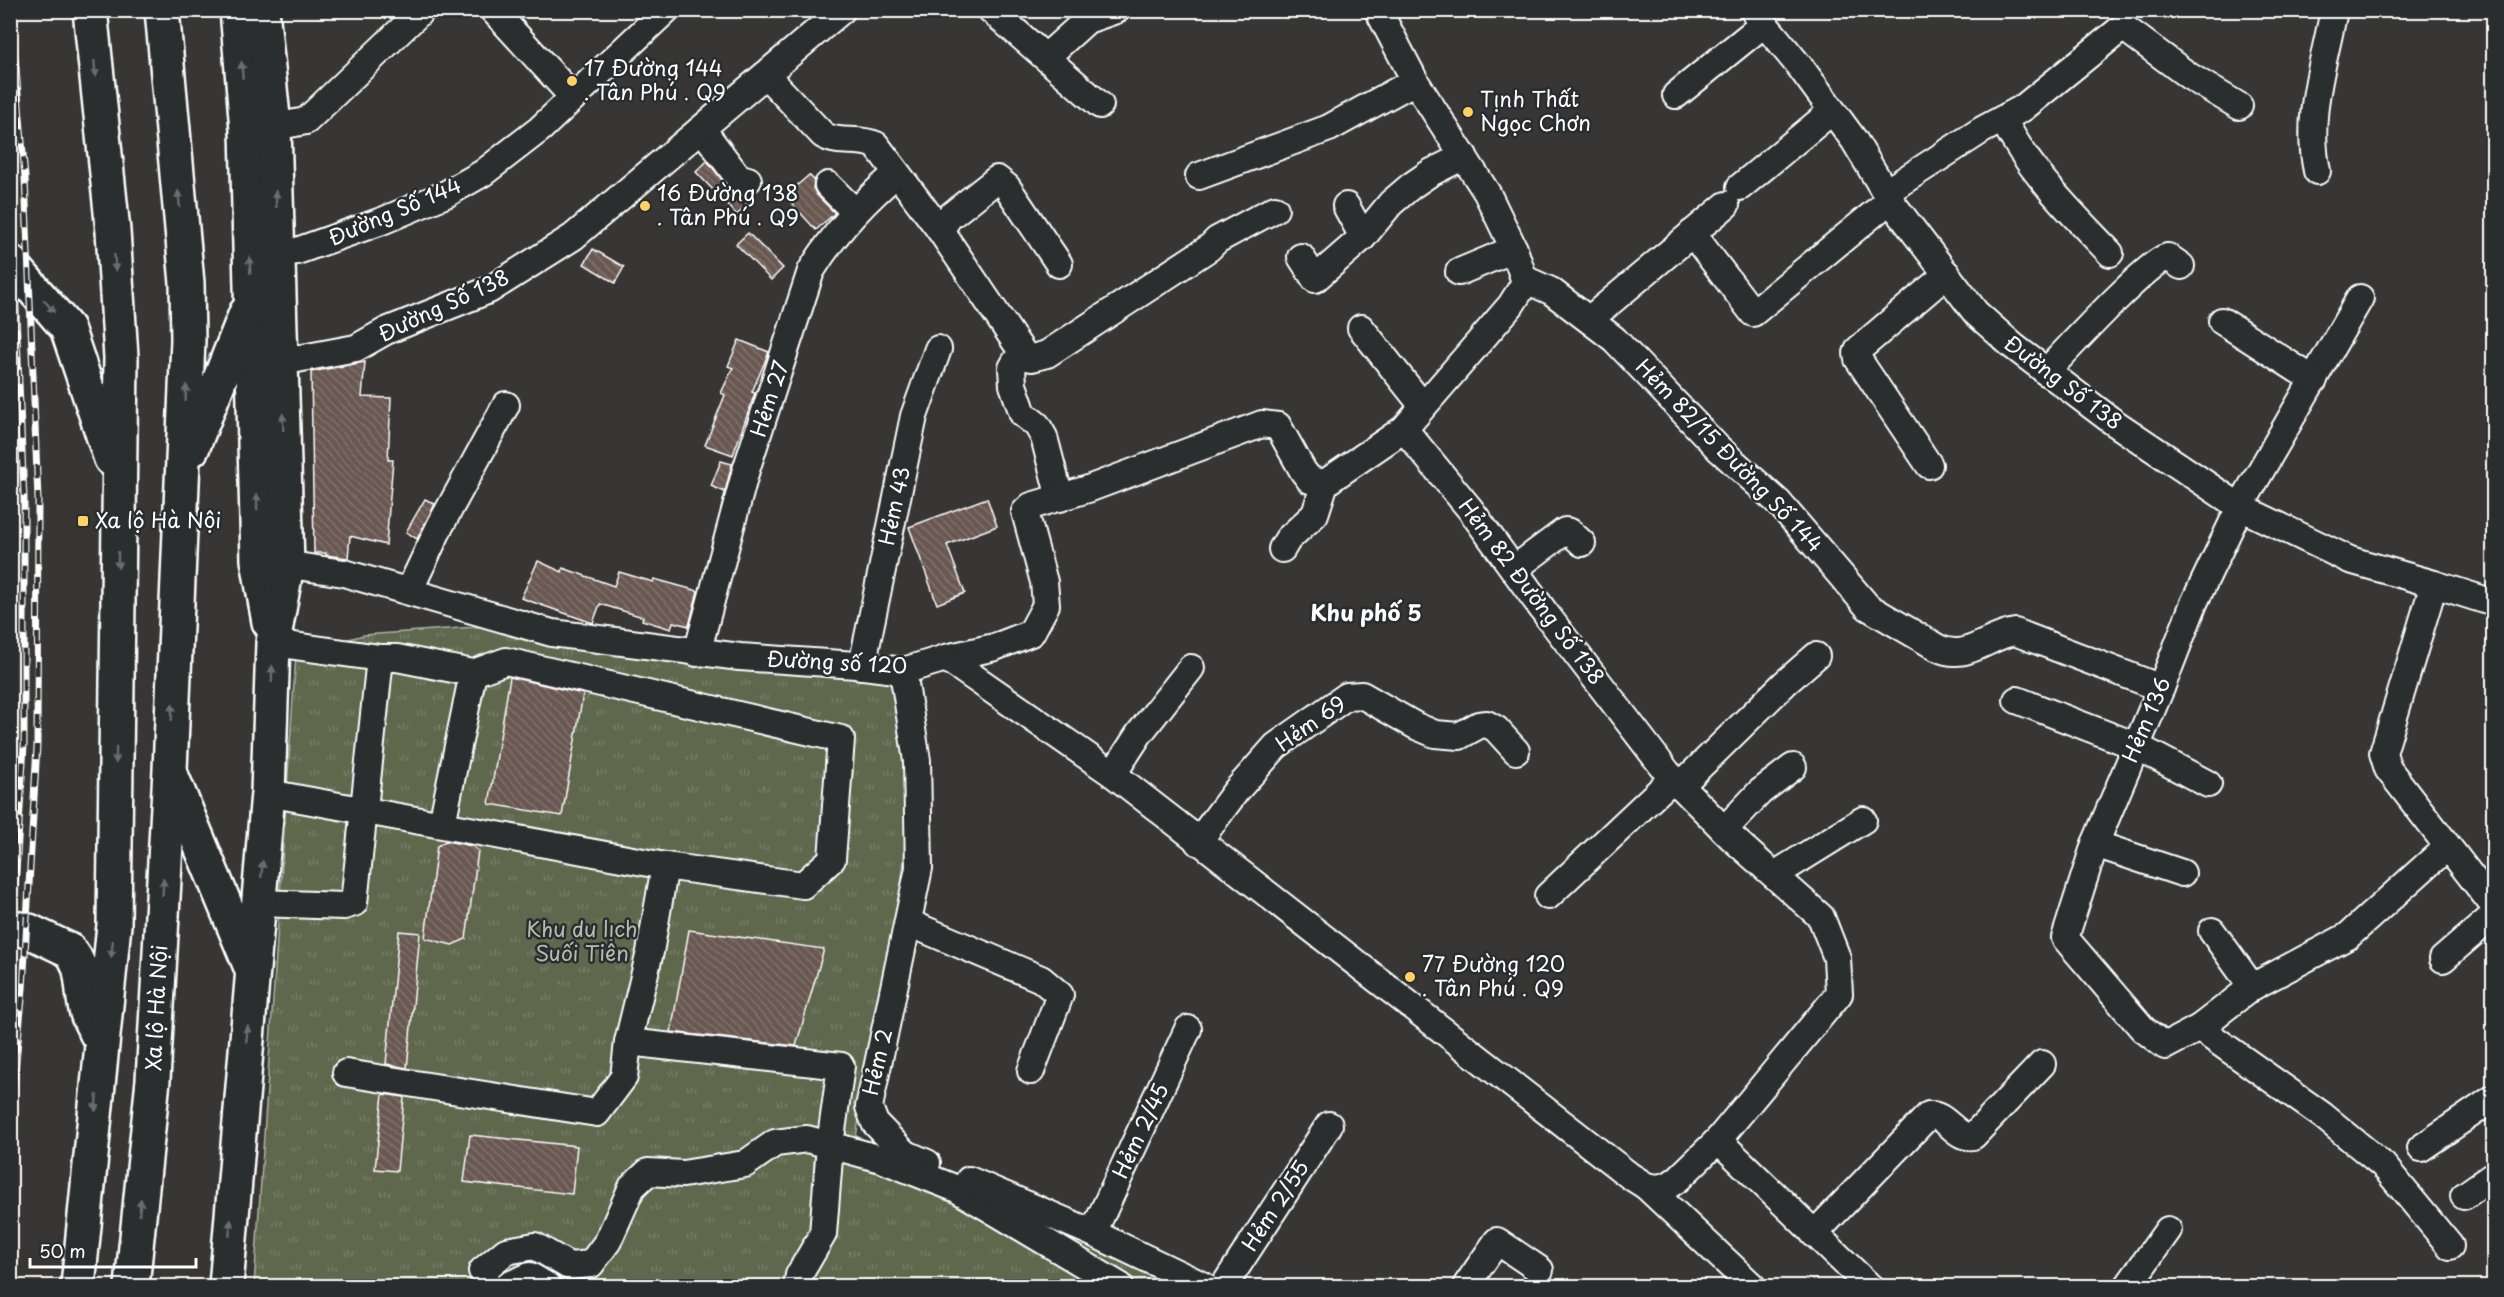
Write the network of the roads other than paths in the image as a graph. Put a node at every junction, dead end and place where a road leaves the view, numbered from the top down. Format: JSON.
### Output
{"nodes":[{"id":1,"x":90,"y":10,"type":"edge"},
{"id":2,"x":162,"y":10,"type":"edge"},
{"id":3,"x":237,"y":10,"type":"edge"},
{"id":4,"x":262,"y":10,"type":"edge"},
{"id":5,"x":422,"y":10,"type":"edge"},
{"id":6,"x":493,"y":10,"type":"edge"},
{"id":7,"x":666,"y":10,"type":"edge"},
{"id":8,"x":842,"y":10,"type":"edge"},
{"id":9,"x":991,"y":10,"type":"edge"},
{"id":10,"x":1116,"y":10,"type":"edge"},
{"id":11,"x":1378,"y":10,"type":"edge"},
{"id":12,"x":2334,"y":10,"type":"edge"},
{"id":13,"x":1759,"y":17,"type":"edge"},
{"id":14,"x":2118,"y":19,"type":"edge"},
{"id":15,"x":1046,"y":57,"type":"junction"},
{"id":16,"x":766,"y":75,"type":"junction"},
{"id":17,"x":1415,"y":81,"type":"junction"},
{"id":18,"x":1676,"y":95,"type":"dead end"},
{"id":19,"x":573,"y":97,"type":"junction"},
{"id":20,"x":1100,"y":105,"type":"dead end"},
{"id":21,"x":2239,"y":106,"type":"dead end"},
{"id":22,"x":1832,"y":111,"type":"junction"},
{"id":23,"x":2003,"y":119,"type":"junction"},
{"id":24,"x":260,"y":129,"type":"junction"},
{"id":25,"x":702,"y":129,"type":"junction"},
{"id":26,"x":1464,"y":156,"type":"junction"},
{"id":27,"x":2317,"y":171,"type":"dead end"},
{"id":28,"x":896,"y":174,"type":"junction"},
{"id":29,"x":1199,"y":176,"type":"dead end"},
{"id":30,"x":748,"y":180,"type":"dead end"},
{"id":31,"x":828,"y":185,"type":"dead end"},
{"id":32,"x":1888,"y":196,"type":"junction"},
{"id":33,"x":1346,"y":206,"type":"dead end"},
{"id":34,"x":1275,"y":209,"type":"dead end"},
{"id":35,"x":855,"y":212,"type":"junction"},
{"id":36,"x":940,"y":230,"type":"junction"},
{"id":37,"x":1692,"y":233,"type":"junction"},
{"id":38,"x":1363,"y":237,"type":"junction"},
{"id":39,"x":1514,"y":249,"type":"junction"},
{"id":40,"x":278,"y":253,"type":"junction"},
{"id":41,"x":2110,"y":253,"type":"dead end"},
{"id":42,"x":1301,"y":257,"type":"dead end"},
{"id":43,"x":10,"y":262,"type":"edge"},
{"id":44,"x":1059,"y":264,"type":"dead end"},
{"id":45,"x":2181,"y":266,"type":"dead end"},
{"id":46,"x":1459,"y":272,"type":"dead end"},
{"id":47,"x":1947,"y":274,"type":"junction"},
{"id":48,"x":1524,"y":279,"type":"junction"},
{"id":49,"x":2360,"y":298,"type":"dead end"},
{"id":50,"x":251,"y":300,"type":"junction"},
{"id":51,"x":1590,"y":319,"type":"junction"},
{"id":52,"x":2222,"y":321,"type":"dead end"},
{"id":53,"x":1361,"y":328,"type":"dead end"},
{"id":54,"x":938,"y":349,"type":"dead end"},
{"id":55,"x":1025,"y":356,"type":"junction"},
{"id":56,"x":267,"y":365,"type":"junction"},
{"id":57,"x":2046,"y":372,"type":"junction"},
{"id":58,"x":2314,"y":380,"type":"junction"},
{"id":59,"x":506,"y":405,"type":"dead end"},
{"id":60,"x":1423,"y":406,"type":"junction"},
{"id":61,"x":1404,"y":429,"type":"junction"},
{"id":62,"x":1929,"y":465,"type":"dead end"},
{"id":63,"x":182,"y":473,"type":"junction"},
{"id":64,"x":118,"y":480,"type":"junction"},
{"id":65,"x":1325,"y":483,"type":"junction"},
{"id":66,"x":1060,"y":498,"type":"junction"},
{"id":67,"x":2240,"y":507,"type":"junction"},
{"id":68,"x":1582,"y":543,"type":"dead end"},
{"id":69,"x":1282,"y":549,"type":"dead end"},
{"id":70,"x":273,"y":562,"type":"junction"},
{"id":71,"x":1514,"y":569,"type":"junction"},
{"id":72,"x":2434,"y":584,"type":"junction"},
{"id":73,"x":408,"y":591,"type":"junction"},
{"id":74,"x":2493,"y":603,"type":"edge"},
{"id":75,"x":273,"y":643,"type":"junction"},
{"id":76,"x":697,"y":653,"type":"junction"},
{"id":77,"x":1816,"y":656,"type":"dead end"},
{"id":78,"x":380,"y":658,"type":"junction"},
{"id":79,"x":946,"y":658,"type":"junction"},
{"id":80,"x":862,"y":666,"type":"junction"},
{"id":81,"x":1191,"y":668,"type":"dead end"},
{"id":82,"x":903,"y":671,"type":"junction"},
{"id":83,"x":473,"y":673,"type":"junction"},
{"id":84,"x":2161,"y":688,"type":"junction"},
{"id":85,"x":2017,"y":700,"type":"dead end"},
{"id":86,"x":2136,"y":746,"type":"junction"},
{"id":87,"x":1515,"y":751,"type":"dead end"},
{"id":88,"x":1793,"y":767,"type":"dead end"},
{"id":89,"x":170,"y":770,"type":"junction"},
{"id":90,"x":1113,"y":774,"type":"junction"},
{"id":91,"x":1677,"y":782,"type":"junction"},
{"id":92,"x":2208,"y":784,"type":"dead end"},
{"id":93,"x":268,"y":793,"type":"junction"},
{"id":94,"x":364,"y":810,"type":"junction"},
{"id":95,"x":1863,"y":820,"type":"dead end"},
{"id":96,"x":442,"y":824,"type":"junction"},
{"id":97,"x":1724,"y":830,"type":"junction"},
{"id":98,"x":1198,"y":842,"type":"junction"},
{"id":99,"x":2095,"y":844,"type":"junction"},
{"id":100,"x":2447,"y":847,"type":"junction"},
{"id":101,"x":665,"y":866,"type":"junction"},
{"id":102,"x":2182,"y":873,"type":"dead end"},
{"id":103,"x":1776,"y":874,"type":"junction"},
{"id":104,"x":1548,"y":896,"type":"dead end"},
{"id":105,"x":258,"y":903,"type":"junction"},
{"id":106,"x":2493,"y":906,"type":"edge"},
{"id":107,"x":2493,"y":915,"type":"edge"},
{"id":108,"x":909,"y":923,"type":"junction"},
{"id":109,"x":10,"y":927,"type":"edge"},
{"id":110,"x":2212,"y":932,"type":"dead end"},
{"id":111,"x":2443,"y":959,"type":"dead end"},
{"id":112,"x":252,"y":969,"type":"junction"},
{"id":113,"x":2252,"y":987,"type":"junction"},
{"id":114,"x":2199,"y":1028,"type":"junction"},
{"id":115,"x":1188,"y":1029,"type":"dead end"},
{"id":116,"x":628,"y":1042,"type":"junction"},
{"id":117,"x":102,"y":1044,"type":"junction"},
{"id":118,"x":2042,"y":1064,"type":"dead end"},
{"id":119,"x":1031,"y":1071,"type":"dead end"},
{"id":120,"x":346,"y":1073,"type":"dead end"},
{"id":121,"x":2493,"y":1098,"type":"edge"},
{"id":122,"x":1329,"y":1125,"type":"dead end"},
{"id":123,"x":1718,"y":1140,"type":"junction"},
{"id":124,"x":830,"y":1145,"type":"junction"},
{"id":125,"x":2421,"y":1148,"type":"dead end"},
{"id":126,"x":2493,"y":1175,"type":"edge"},
{"id":127,"x":1646,"y":1186,"type":"junction"},
{"id":128,"x":2464,"y":1196,"type":"dead end"},
{"id":129,"x":2168,"y":1230,"type":"dead end"},
{"id":130,"x":1093,"y":1233,"type":"junction"},
{"id":131,"x":1814,"y":1234,"type":"junction"},
{"id":132,"x":2450,"y":1246,"type":"dead end"},
{"id":133,"x":1540,"y":1270,"type":"dead end"},
{"id":134,"x":78,"y":1287,"type":"edge"},
{"id":135,"x":132,"y":1287,"type":"edge"},
{"id":136,"x":226,"y":1287,"type":"edge"},
{"id":137,"x":489,"y":1287,"type":"edge"},
{"id":138,"x":507,"y":1287,"type":"edge"},
{"id":139,"x":547,"y":1287,"type":"edge"},
{"id":140,"x":797,"y":1287,"type":"edge"},
{"id":141,"x":1120,"y":1287,"type":"edge"},
{"id":142,"x":1204,"y":1287,"type":"edge"},
{"id":143,"x":1224,"y":1287,"type":"edge"},
{"id":144,"x":1466,"y":1287,"type":"edge"},
{"id":145,"x":1752,"y":1287,"type":"edge"},
{"id":146,"x":1869,"y":1287,"type":"edge"},
{"id":147,"x":2128,"y":1287,"type":"edge"}],
"edges":[{"from":1,"to":64,"type":"highway","one_way":true},
{"from":63,"to":2,"type":"highway","name":"Xa lộ Hà Nội","one_way":true},
{"from":24,"to":3,"type":"highway","one_way":true},
{"from":4,"to":24,"type":"highway"},
{"from":5,"to":24,"type":"street"},
{"from":6,"to":19,"type":"street"},
{"from":7,"to":19,"type":"street","name":"Đường Số 144"},
{"from":8,"to":16,"type":"street","name":"Đường Số 138"},
{"from":9,"to":15,"type":"street"},
{"from":10,"to":15,"type":"street"},
{"from":11,"to":17,"type":"street"},
{"from":12,"to":27,"type":"street"},
{"from":13,"to":18,"type":"street"},
{"from":13,"to":22,"type":"street","name":"Đường Số 138"},
{"from":14,"to":21,"type":"street"},
{"from":14,"to":23,"type":"street"},
{"from":15,"to":20,"type":"street"},
{"from":16,"to":25,"type":"street","name":"Đường Số 138"},
{"from":16,"to":28,"type":"street"},
{"from":17,"to":26,"type":"street"},
{"from":17,"to":29,"type":"street"},
{"from":19,"to":40,"type":"street","name":"Đường Số 144"},
{"from":22,"to":32,"type":"street","name":"Đường Số 138"},
{"from":22,"to":37,"type":"street"},
{"from":23,"to":32,"type":"street"},
{"from":23,"to":41,"type":"street"},
{"from":40,"to":24,"type":"highway","one_way":true},
{"from":50,"to":24,"type":"highway","one_way":true},
{"from":25,"to":30,"type":"street"},
{"from":25,"to":56,"type":"street","name":"Đường Số 138"},
{"from":26,"to":38,"type":"street"},
{"from":26,"to":39,"type":"street"},
{"from":28,"to":35,"type":"street","name":"Hẻm 27"},
{"from":28,"to":36,"type":"street"},
{"from":31,"to":35,"type":"street"},
{"from":32,"to":37,"type":"street"},
{"from":32,"to":47,"type":"street","name":"Đường Số 138"},
{"from":33,"to":38,"type":"street"},
{"from":34,"to":55,"type":"street"},
{"from":35,"to":76,"type":"street","name":"Hẻm 27"},
{"from":36,"to":44,"type":"street"},
{"from":36,"to":55,"type":"street"},
{"from":37,"to":51,"type":"street"},
{"from":38,"to":42,"type":"street"},
{"from":39,"to":46,"type":"street"},
{"from":39,"to":48,"type":"street"},
{"from":40,"to":56,"type":"highway"},
{"from":43,"to":64,"type":"highway","one_way":true},
{"from":45,"to":57,"type":"street"},
{"from":47,"to":57,"type":"street","name":"Đường Số 138"},
{"from":47,"to":62,"type":"street"},
{"from":48,"to":51,"type":"street","name":"Hẻm 82/15 Đường Số 144"},
{"from":48,"to":60,"type":"street"},
{"from":49,"to":58,"type":"street","name":"Hẻm 136"},
{"from":50,"to":56,"type":"highway"},
{"from":50,"to":63,"type":"highway"},
{"from":51,"to":84,"type":"street","name":"Hẻm 82/15 Đường Số 144"},
{"from":52,"to":58,"type":"street"},
{"from":53,"to":60,"type":"street"},
{"from":54,"to":80,"type":"street","name":"Hẻm 43"},
{"from":55,"to":66,"type":"street"},
{"from":70,"to":56,"type":"highway","one_way":true},
{"from":57,"to":67,"type":"street","name":"Đường Số 138"},
{"from":58,"to":67,"type":"street","name":"Hẻm 136"},
{"from":59,"to":73,"type":"street"},
{"from":60,"to":61,"type":"street"},
{"from":61,"to":65,"type":"street"},
{"from":61,"to":71,"type":"street","name":"Hẻm 82 Đường Số 138"},
{"from":89,"to":63,"type":"highway","name":"Xa lộ Hà Nội","one_way":true},
{"from":64,"to":117,"type":"highway","one_way":true},
{"from":65,"to":66,"type":"street","name":"Đường số 120"},
{"from":65,"to":69,"type":"street"},
{"from":66,"to":79,"type":"street","name":"Đường số 120"},
{"from":67,"to":72,"type":"street","name":"Đường Số 138"},
{"from":67,"to":84,"type":"street","name":"Hẻm 136"},
{"from":68,"to":71,"type":"street"},
{"from":70,"to":73,"type":"street","name":"Đường số 120"},
{"from":70,"to":75,"type":"highway"},
{"from":71,"to":91,"type":"street","name":"Hẻm 82 Đường Số 138"},
{"from":72,"to":74,"type":"street","name":"Đường Số 138"},
{"from":72,"to":100,"type":"street"},
{"from":73,"to":76,"type":"street","name":"Đường số 120"},
{"from":75,"to":78,"type":"street"},
{"from":93,"to":75,"type":"highway","one_way":true},
{"from":76,"to":80,"type":"street","name":"Đường số 120"},
{"from":77,"to":91,"type":"street"},
{"from":78,"to":83,"type":"street"},
{"from":78,"to":94,"type":"street"},
{"from":79,"to":82,"type":"street","name":"Đường số 120"},
{"from":79,"to":90,"type":"street"},
{"from":80,"to":82,"type":"street","name":"Đường số 120"},
{"from":81,"to":90,"type":"street"},
{"from":82,"to":108,"type":"street","name":"Hẻm 2"},
{"from":83,"to":96,"type":"street"},
{"from":83,"to":101,"type":"street"},
{"from":84,"to":86,"type":"street","name":"Hẻm 136"},
{"from":85,"to":86,"type":"street"},
{"from":86,"to":92,"type":"street"},
{"from":86,"to":99,"type":"street","name":"Hẻm 136"},
{"from":87,"to":98,"type":"street","name":"Hẻm 69"},
{"from":88,"to":97,"type":"street"},
{"from":89,"to":112,"type":"highway"},
{"from":135,"to":89,"type":"highway","name":"Xa lộ Hà Nội","one_way":true},
{"from":90,"to":98,"type":"street"},
{"from":91,"to":97,"type":"street","name":"Hẻm 82 Đường Số 138"},
{"from":91,"to":104,"type":"street"},
{"from":93,"to":94,"type":"street"},
{"from":105,"to":93,"type":"highway","one_way":true},
{"from":94,"to":96,"type":"street"},
{"from":94,"to":105,"type":"street"},
{"from":95,"to":103,"type":"street"},
{"from":96,"to":101,"type":"street"},
{"from":97,"to":103,"type":"street","name":"Hẻm 82 Đường Số 138"},
{"from":98,"to":127,"type":"street"},
{"from":99,"to":102,"type":"street"},
{"from":99,"to":114,"type":"street","name":"Hẻm 136"},
{"from":100,"to":106,"type":"street"},
{"from":100,"to":113,"type":"street"},
{"from":101,"to":116,"type":"street"},
{"from":103,"to":123,"type":"street","name":"Hẻm 82 Đường Số 138"},
{"from":105,"to":112,"type":"highway"},
{"from":107,"to":111,"type":"street"},
{"from":108,"to":119,"type":"street"},
{"from":108,"to":130,"type":"street","name":"Hẻm 2"},
{"from":109,"to":117,"type":"highway"},
{"from":110,"to":113,"type":"street"},
{"from":136,"to":112,"type":"highway","one_way":true},
{"from":113,"to":114,"type":"street"},
{"from":114,"to":132,"type":"street"},
{"from":115,"to":130,"type":"street","name":"Hẻm 2/45"},
{"from":116,"to":120,"type":"street"},
{"from":116,"to":124,"type":"street"},
{"from":117,"to":134,"type":"highway","one_way":true},
{"from":118,"to":131,"type":"street"},
{"from":121,"to":125,"type":"street"},
{"from":122,"to":143,"type":"street","name":"Hẻm 2/55"},
{"from":123,"to":127,"type":"street","name":"Hẻm 82 Đường Số 138"},
{"from":123,"to":131,"type":"street"},
{"from":124,"to":137,"type":"street"},
{"from":124,"to":140,"type":"street"},
{"from":124,"to":141,"type":"street"},
{"from":126,"to":128,"type":"street"},
{"from":127,"to":145,"type":"street"},
{"from":129,"to":147,"type":"street"},
{"from":130,"to":142,"type":"street","name":"Hẻm 2"},
{"from":131,"to":146,"type":"street"},
{"from":133,"to":144,"type":"street"},
{"from":138,"to":139,"type":"street"}]}
